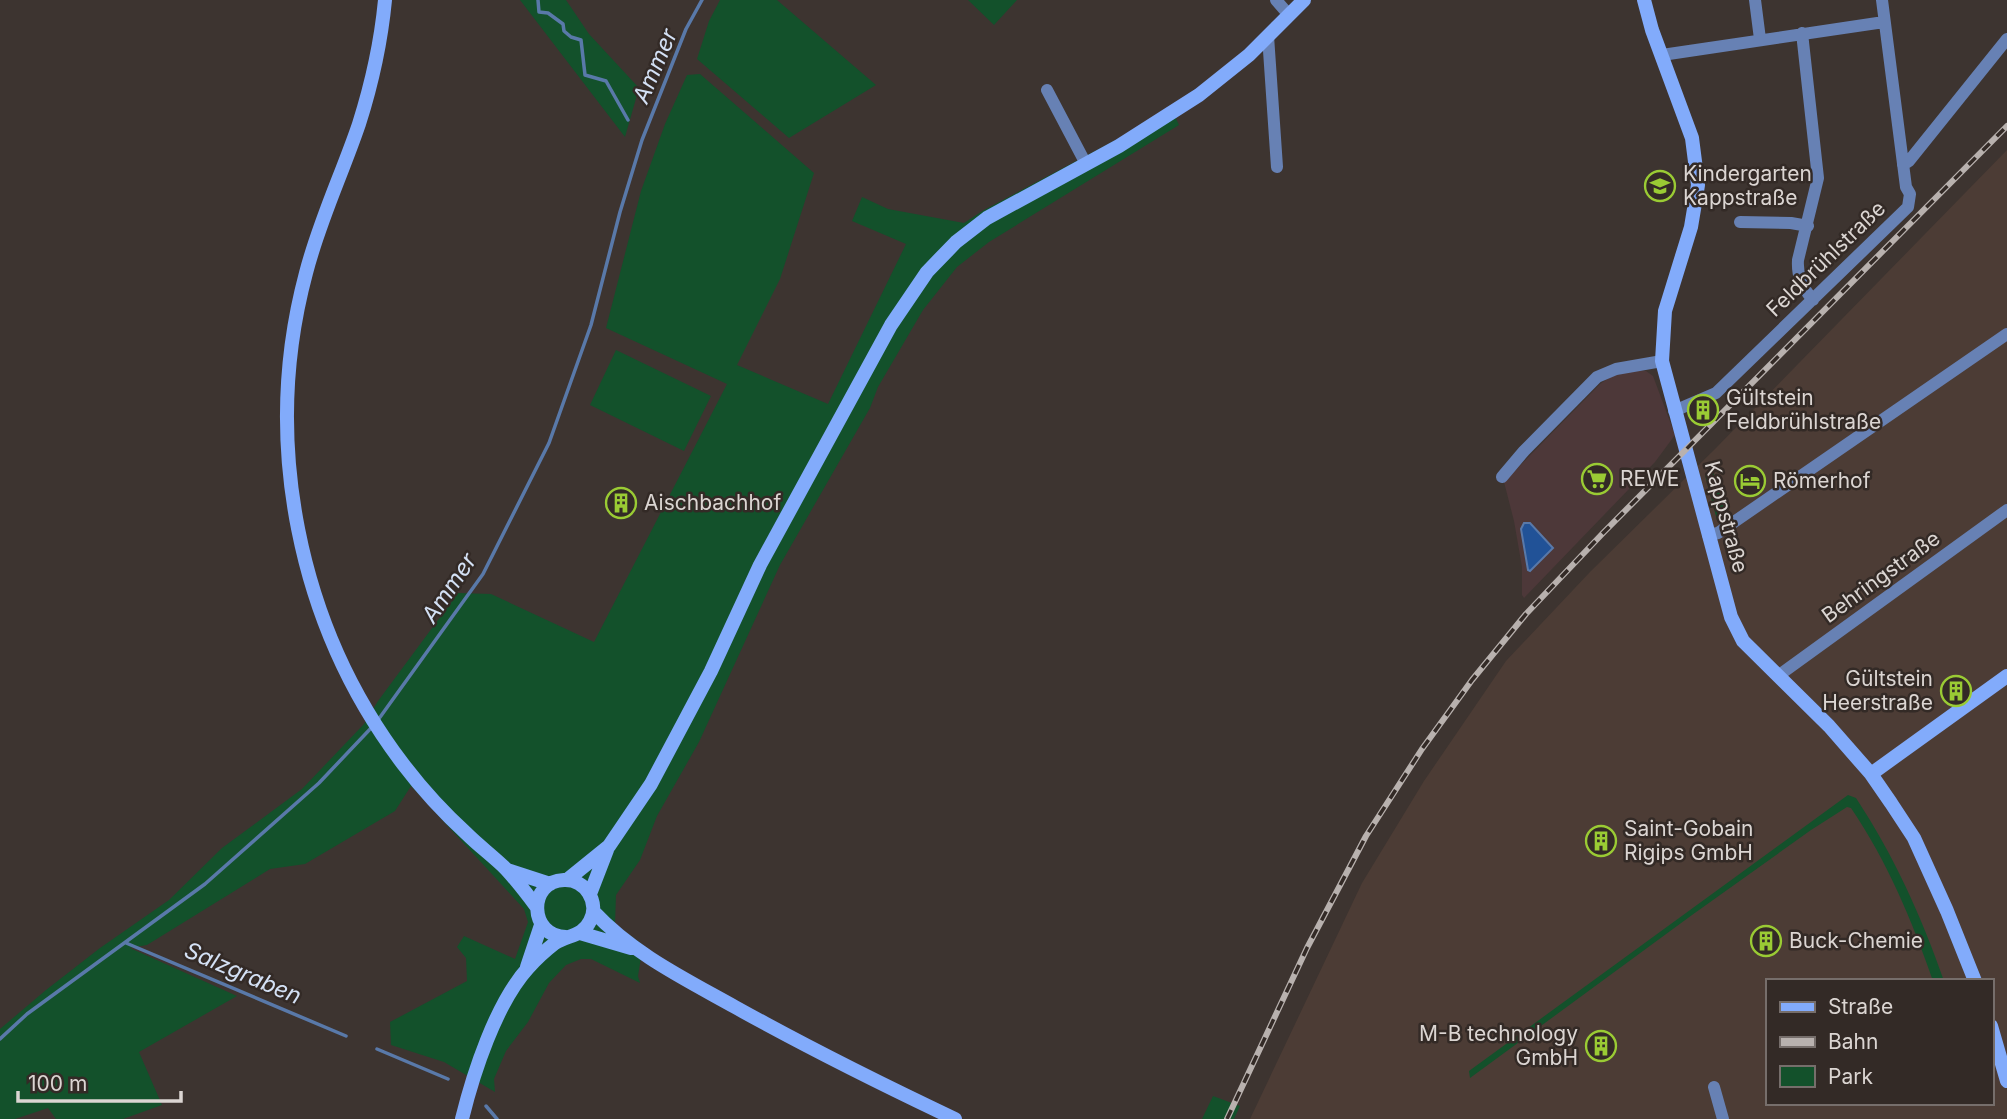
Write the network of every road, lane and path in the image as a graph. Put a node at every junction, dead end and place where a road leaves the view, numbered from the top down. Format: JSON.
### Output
{"nodes":[{"id":1,"x":385,"y":0,"type":"edge"},
{"id":2,"x":1276,"y":0,"type":"edge"},
{"id":3,"x":1304,"y":0,"type":"edge"},
{"id":4,"x":1644,"y":0,"type":"edge"},
{"id":5,"x":1755,"y":0,"type":"edge"},
{"id":6,"x":1882,"y":0,"type":"edge"},
{"id":7,"x":1289,"y":15,"type":"junction"},
{"id":8,"x":1884,"y":22,"type":"junction"},
{"id":9,"x":1802,"y":33,"type":"junction"},
{"id":10,"x":1268,"y":36,"type":"junction"},
{"id":11,"x":1760,"y":39,"type":"junction"},
{"id":12,"x":2007,"y":39,"type":"edge"},
{"id":13,"x":1662,"y":55,"type":"junction"},
{"id":14,"x":1047,"y":90,"type":"dead end"},
{"id":15,"x":1086,"y":164,"type":"junction"},
{"id":16,"x":1903,"y":165,"type":"junction"},
{"id":17,"x":1277,"y":167,"type":"dead end"},
{"id":18,"x":1740,"y":222,"type":"dead end"},
{"id":19,"x":1808,"y":226,"type":"junction"},
{"id":20,"x":1813,"y":300,"type":"junction"},
{"id":21,"x":2007,"y":334,"type":"edge"},
{"id":22,"x":1662,"y":361,"type":"junction"},
{"id":23,"x":1674,"y":411,"type":"junction"},
{"id":24,"x":1502,"y":477,"type":"dead end"},
{"id":25,"x":2007,"y":510,"type":"edge"},
{"id":26,"x":1708,"y":535,"type":"junction"},
{"id":27,"x":1778,"y":676,"type":"junction"},
{"id":28,"x":2007,"y":676,"type":"edge"},
{"id":29,"x":1871,"y":774,"type":"junction"},
{"id":30,"x":609,"y":846,"type":"junction"},
{"id":31,"x":506,"y":869,"type":"junction"},
{"id":32,"x":568,"y":880,"type":"junction"},
{"id":33,"x":550,"y":884,"type":"junction"},
{"id":34,"x":590,"y":894,"type":"junction"},
{"id":35,"x":536,"y":906,"type":"junction"},
{"id":36,"x":593,"y":912,"type":"junction"},
{"id":37,"x":541,"y":925,"type":"junction"},
{"id":38,"x":573,"y":935,"type":"junction"},
{"id":39,"x":635,"y":950,"type":"junction"},
{"id":40,"x":527,"y":969,"type":"junction"},
{"id":41,"x":1974,"y":979,"type":"edge"},
{"id":42,"x":1993,"y":1033,"type":"edge"},
{"id":43,"x":2007,"y":1081,"type":"edge"},
{"id":44,"x":1714,"y":1087,"type":"dead end"},
{"id":45,"x":462,"y":1119,"type":"edge"},
{"id":46,"x":955,"y":1119,"type":"edge"},
{"id":47,"x":1723,"y":1119,"type":"edge"}],
"edges":[{"from":1,"to":31,"type":"street"},
{"from":2,"to":7,"type":"street"},
{"from":3,"to":7,"type":"street"},
{"from":4,"to":13,"type":"street","name":"Kappstraße"},
{"from":5,"to":11,"type":"street"},
{"from":6,"to":8,"type":"street"},
{"from":7,"to":10,"type":"street"},
{"from":8,"to":9,"type":"street"},
{"from":8,"to":16,"type":"street"},
{"from":9,"to":11,"type":"street"},
{"from":9,"to":19,"type":"street"},
{"from":10,"to":15,"type":"street"},
{"from":10,"to":17,"type":"street"},
{"from":11,"to":13,"type":"street"},
{"from":12,"to":16,"type":"street"},
{"from":13,"to":22,"type":"street","name":"Kappstraße"},
{"from":14,"to":15,"type":"street"},
{"from":15,"to":30,"type":"street"},
{"from":16,"to":20,"type":"street","name":"Feldbrühlstraße"},
{"from":18,"to":19,"type":"street"},
{"from":19,"to":20,"type":"street"},
{"from":20,"to":23,"type":"street","name":"Feldbrühlstraße"},
{"from":21,"to":26,"type":"street"},
{"from":22,"to":23,"type":"street","name":"Kappstraße"},
{"from":22,"to":24,"type":"street"},
{"from":23,"to":26,"type":"street","name":"Kappstraße"},
{"from":25,"to":27,"type":"street","name":"Behringstraße"},
{"from":26,"to":27,"type":"street","name":"Kappstraße"},
{"from":27,"to":29,"type":"street","name":"Kappstraße"},
{"from":28,"to":29,"type":"street"},
{"from":29,"to":41,"type":"street","name":"Kappstraße"},
{"from":30,"to":32,"type":"street"},
{"from":30,"to":34,"type":"street"},
{"from":31,"to":33,"type":"street"},
{"from":31,"to":35,"type":"street"},
{"from":32,"to":33,"type":"street"},
{"from":32,"to":34,"type":"street"},
{"from":33,"to":35,"type":"street"},
{"from":34,"to":36,"type":"street"},
{"from":35,"to":37,"type":"street"},
{"from":36,"to":38,"type":"street"},
{"from":36,"to":39,"type":"street"},
{"from":37,"to":38,"type":"street"},
{"from":37,"to":40,"type":"street"},
{"from":38,"to":39,"type":"street"},
{"from":38,"to":40,"type":"street"},
{"from":39,"to":46,"type":"street"},
{"from":40,"to":45,"type":"street"},
{"from":42,"to":43,"type":"street"},
{"from":44,"to":47,"type":"street"}]}
